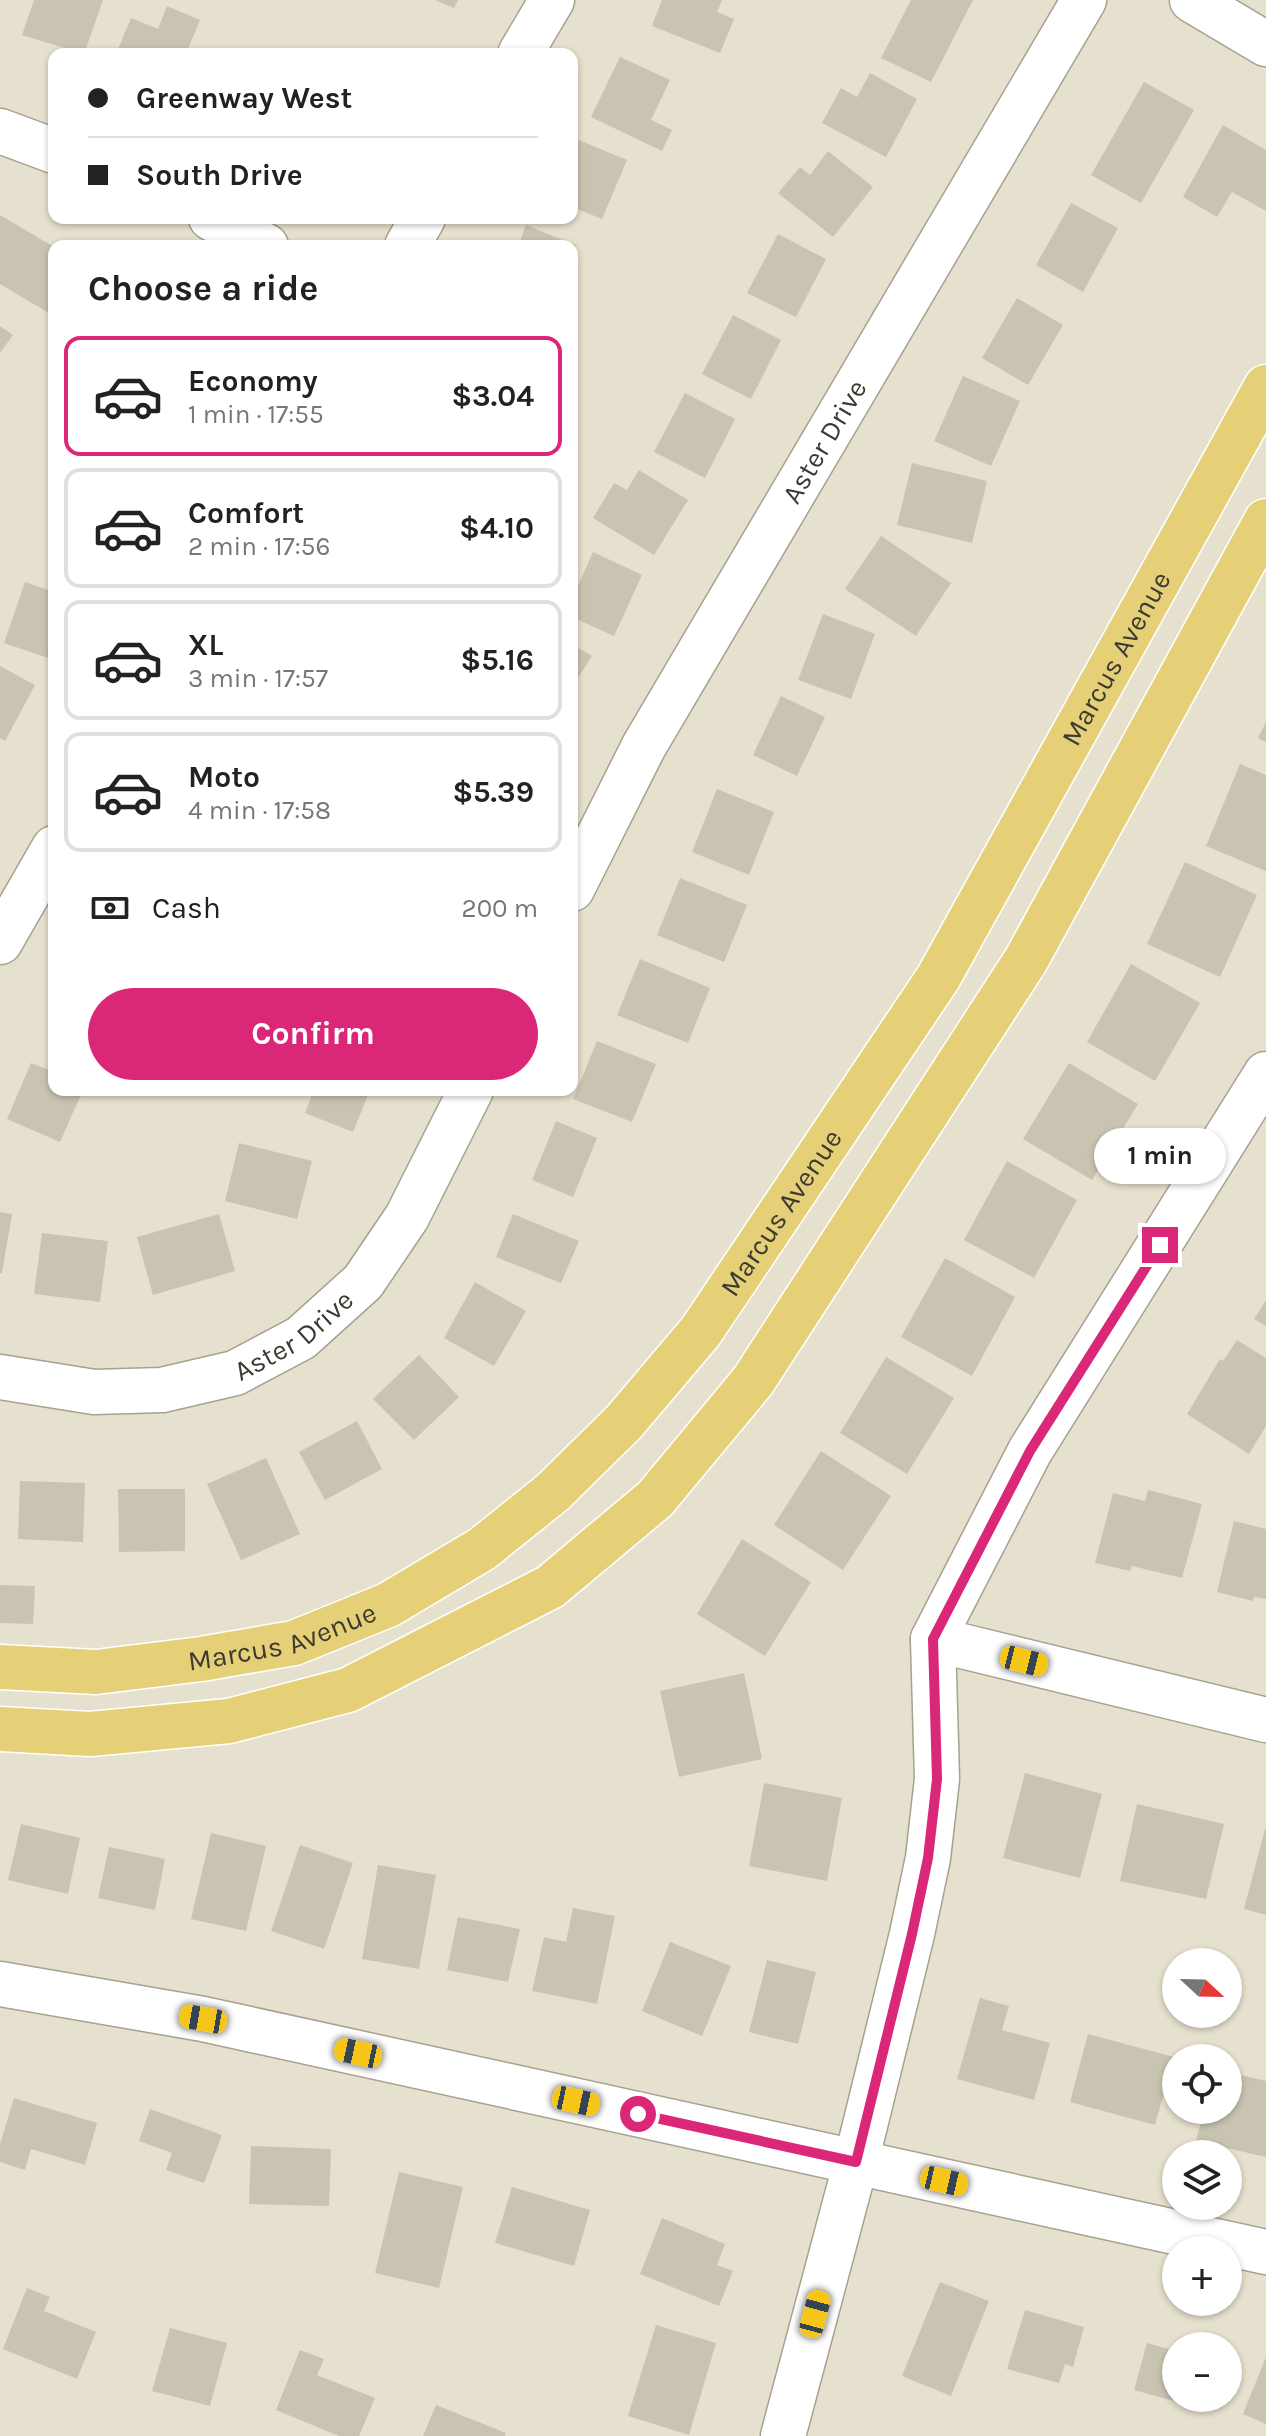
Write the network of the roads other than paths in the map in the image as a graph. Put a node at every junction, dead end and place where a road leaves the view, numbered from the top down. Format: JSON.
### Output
{"nodes":[{"id":1,"x":552,"y":0,"type":"edge"},
{"id":2,"x":1084,"y":0,"type":"edge"},
{"id":3,"x":1192,"y":0,"type":"edge"},
{"id":4,"x":1266,"y":44,"type":"edge"},
{"id":5,"x":524,"y":48,"type":"edge"},
{"id":6,"x":0,"y":131,"type":"edge"},
{"id":7,"x":48,"y":149,"type":"edge"},
{"id":8,"x":223,"y":224,"type":"edge"},
{"id":9,"x":254,"y":240,"type":"edge"},
{"id":10,"x":1266,"y":387,"type":"edge"},
{"id":11,"x":1266,"y":521,"type":"edge"},
{"id":12,"x":48,"y":858,"type":"edge"},
{"id":13,"x":578,"y":877,"type":"edge"},
{"id":14,"x":0,"y":942,"type":"edge"},
{"id":15,"x":1266,"y":1074,"type":"edge"},
{"id":16,"x":468,"y":1096,"type":"edge"},
{"id":17,"x":0,"y":1377,"type":"edge"},
{"id":18,"x":933,"y":1639,"type":"junction"},
{"id":19,"x":0,"y":1667,"type":"edge"},
{"id":20,"x":1266,"y":1720,"type":"edge"},
{"id":21,"x":0,"y":1729,"type":"edge"},
{"id":22,"x":0,"y":1984,"type":"edge"},
{"id":23,"x":856,"y":2162,"type":"junction"},
{"id":24,"x":1266,"y":2252,"type":"edge"},
{"id":25,"x":783,"y":2436,"type":"edge"}],
"edges":[{"from":1,"to":5,"type":"street"},
{"from":2,"to":13,"type":"street","name":"Aster Drive"},
{"from":3,"to":4,"type":"street"},
{"from":6,"to":7,"type":"street"},
{"from":8,"to":9,"type":"street"},
{"from":10,"to":19,"type":"main road","name":"Marcus Avenue"},
{"from":11,"to":21,"type":"main road"},
{"from":12,"to":14,"type":"street"},
{"from":15,"to":18,"type":"street"},
{"from":16,"to":17,"type":"street","name":"Aster Drive"},
{"from":18,"to":20,"type":"street"},
{"from":18,"to":23,"type":"street"},
{"from":22,"to":23,"type":"street"},
{"from":23,"to":24,"type":"street"},
{"from":23,"to":25,"type":"street"}]}
